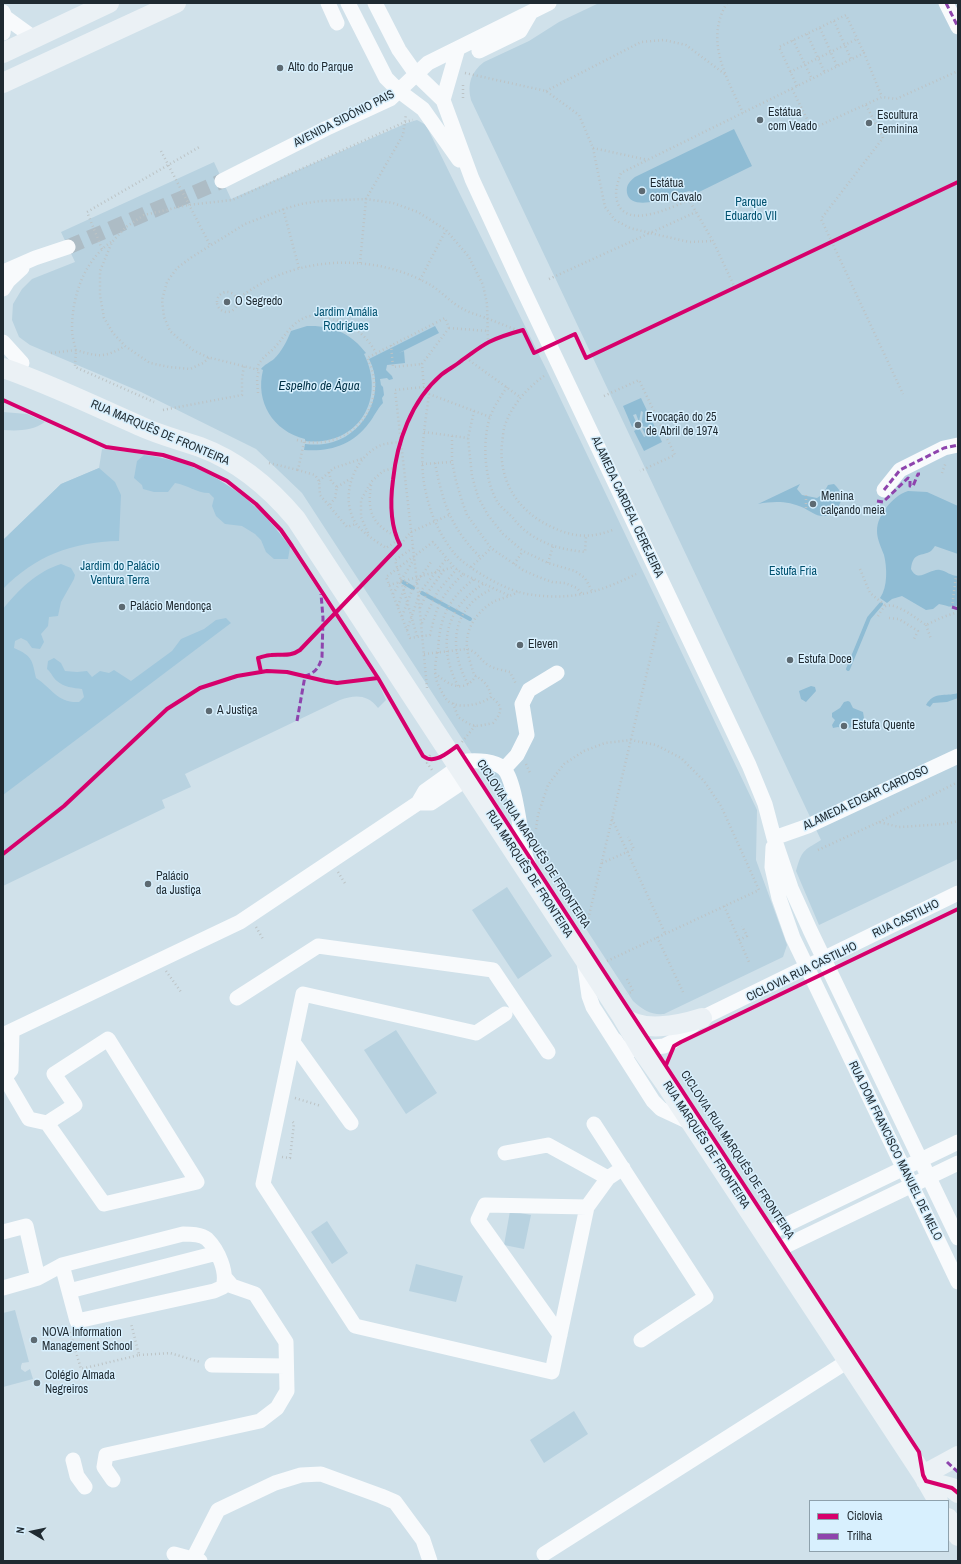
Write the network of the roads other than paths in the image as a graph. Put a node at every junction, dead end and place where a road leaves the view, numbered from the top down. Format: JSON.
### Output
{"nodes":[{"id":1,"x":109,"y":3,"type":"edge"},
{"id":2,"x":176,"y":3,"type":"edge"},
{"id":3,"x":328,"y":3,"type":"edge"},
{"id":4,"x":348,"y":3,"type":"edge"},
{"id":5,"x":375,"y":3,"type":"edge"},
{"id":6,"x":549,"y":3,"type":"edge"},
{"id":7,"x":946,"y":3,"type":"edge"},
{"id":8,"x":531,"y":12,"type":"junction"},
{"id":9,"x":4,"y":15,"type":"edge"},
{"id":10,"x":337,"y":23,"type":"dead end"},
{"id":11,"x":958,"y":27,"type":"edge"},
{"id":12,"x":3,"y":33,"type":"edge"},
{"id":13,"x":34,"y":38,"type":"junction"},
{"id":14,"x":458,"y":48,"type":"junction"},
{"id":15,"x":479,"y":51,"type":"dead end"},
{"id":16,"x":3,"y":53,"type":"edge"},
{"id":17,"x":62,"y":57,"type":"junction"},
{"id":18,"x":416,"y":74,"type":"junction"},
{"id":19,"x":3,"y":83,"type":"edge"},
{"id":20,"x":400,"y":91,"type":"junction"},
{"id":21,"x":442,"y":100,"type":"junction"},
{"id":22,"x":472,"y":179,"type":"junction"},
{"id":23,"x":222,"y":181,"type":"tunnel mouth"},
{"id":24,"x":68,"y":247,"type":"tunnel mouth"},
{"id":25,"x":36,"y":258,"type":"junction"},
{"id":26,"x":3,"y":272,"type":"edge"},
{"id":27,"x":3,"y":289,"type":"edge"},
{"id":28,"x":3,"y":342,"type":"edge"},
{"id":29,"x":3,"y":354,"type":"edge"},
{"id":30,"x":12,"y":366,"type":"edge"},
{"id":31,"x":958,"y":445,"type":"edge"},
{"id":32,"x":884,"y":490,"type":"dead end"},
{"id":33,"x":557,"y":673,"type":"dead end"},
{"id":34,"x":958,"y":756,"type":"edge"},
{"id":35,"x":454,"y":758,"type":"junction"},
{"id":36,"x":504,"y":768,"type":"junction"},
{"id":37,"x":774,"y":838,"type":"junction"},
{"id":38,"x":538,"y":888,"type":"junction"},
{"id":39,"x":958,"y":893,"type":"edge"},
{"id":40,"x":582,"y":954,"type":"junction"},
{"id":41,"x":823,"y":958,"type":"junction"},
{"id":42,"x":806,"y":966,"type":"junction"},
{"id":43,"x":237,"y":998,"type":"dead end"},
{"id":44,"x":849,"y":1012,"type":"junction"},
{"id":45,"x":505,"y":1014,"type":"dead end"},
{"id":46,"x":621,"y":1015,"type":"junction"},
{"id":47,"x":702,"y":1018,"type":"junction"},
{"id":48,"x":832,"y":1020,"type":"junction"},
{"id":49,"x":8,"y":1033,"type":"edge"},
{"id":50,"x":615,"y":1040,"type":"junction"},
{"id":51,"x":293,"y":1042,"type":"junction"},
{"id":52,"x":672,"y":1042,"type":"junction"},
{"id":53,"x":641,"y":1049,"type":"junction"},
{"id":54,"x":548,"y":1052,"type":"dead end"},
{"id":55,"x":4,"y":1079,"type":"edge"},
{"id":56,"x":665,"y":1083,"type":"junction"},
{"id":57,"x":47,"y":1123,"type":"junction"},
{"id":58,"x":351,"y":1123,"type":"dead end"},
{"id":59,"x":690,"y":1123,"type":"junction"},
{"id":60,"x":594,"y":1124,"type":"dead end"},
{"id":61,"x":958,"y":1142,"type":"edge"},
{"id":62,"x":505,"y":1153,"type":"dead end"},
{"id":63,"x":920,"y":1160,"type":"junction"},
{"id":64,"x":958,"y":1163,"type":"edge"},
{"id":65,"x":623,"y":1168,"type":"junction"},
{"id":66,"x":904,"y":1169,"type":"junction"},
{"id":67,"x":928,"y":1177,"type":"junction"},
{"id":68,"x":608,"y":1178,"type":"junction"},
{"id":69,"x":912,"y":1186,"type":"junction"},
{"id":70,"x":587,"y":1207,"type":"junction"},
{"id":71,"x":3,"y":1232,"type":"edge"},
{"id":72,"x":958,"y":1238,"type":"edge"},
{"id":73,"x":770,"y":1243,"type":"junction"},
{"id":74,"x":217,"y":1253,"type":"junction"},
{"id":75,"x":62,"y":1264,"type":"junction"},
{"id":76,"x":38,"y":1278,"type":"junction"},
{"id":77,"x":226,"y":1279,"type":"junction"},
{"id":78,"x":958,"y":1282,"type":"edge"},
{"id":79,"x":3,"y":1288,"type":"edge"},
{"id":80,"x":69,"y":1291,"type":"junction"},
{"id":81,"x":560,"y":1335,"type":"junction"},
{"id":82,"x":641,"y":1340,"type":"dead end"},
{"id":83,"x":848,"y":1361,"type":"junction"},
{"id":84,"x":212,"y":1365,"type":"road end"},
{"id":85,"x":286,"y":1366,"type":"junction"},
{"id":86,"x":958,"y":1456,"type":"edge"},
{"id":87,"x":73,"y":1460,"type":"dead end"},
{"id":88,"x":925,"y":1478,"type":"junction"},
{"id":89,"x":113,"y":1480,"type":"dead end"},
{"id":90,"x":85,"y":1487,"type":"dead end"},
{"id":91,"x":958,"y":1492,"type":"edge"},
{"id":92,"x":937,"y":1500,"type":"edge"},
{"id":93,"x":949,"y":1520,"type":"edge"},
{"id":94,"x":958,"y":1536,"type":"edge"},
{"id":95,"x":174,"y":1554,"type":"dead end"},
{"id":96,"x":544,"y":1554,"type":"dead end"},
{"id":97,"x":196,"y":1560,"type":"edge"},
{"id":98,"x":430,"y":1561,"type":"edge"}],
"edges":[{"from":1,"to":13,"type":"main road"},
{"from":2,"to":17,"type":"main road"},
{"from":3,"to":10,"type":"street"},
{"from":4,"to":20,"type":"street","name":"ALAMEDA CARDEAL CEREJEIRA"},
{"from":5,"to":18,"type":"street","name":"ALAMEDA CARDEAL CEREJEIRA"},
{"from":6,"to":8,"type":"street","name":"AVENIDA SIDÓNIO PAIS"},
{"from":7,"to":11,"type":"street"},
{"from":8,"to":14,"type":"street","name":"AVENIDA SIDÓNIO PAIS"},
{"from":8,"to":15,"type":"street"},
{"from":9,"to":12,"type":"street"},
{"from":9,"to":13,"type":"street"},
{"from":13,"to":16,"type":"main road"},
{"from":13,"to":17,"type":"main road"},
{"from":14,"to":18,"type":"street","name":"AVENIDA SIDÓNIO PAIS"},
{"from":14,"to":21,"type":"street"},
{"from":17,"to":19,"type":"main road"},
{"from":18,"to":20,"type":"street","name":"AVENIDA SIDÓNIO PAIS"},
{"from":18,"to":21,"type":"street","name":"ALAMEDA CARDEAL CEREJEIRA"},
{"from":20,"to":22,"type":"street","name":"ALAMEDA CARDEAL CEREJEIRA"},
{"from":20,"to":23,"type":"street","name":"AVENIDA SIDÓNIO PAIS"},
{"from":21,"to":22,"type":"street","name":"ALAMEDA CARDEAL CEREJEIRA"},
{"from":22,"to":37,"type":"street","name":"ALAMEDA CARDEAL CEREJEIRA"},
{"from":24,"to":25,"type":"street"},
{"from":25,"to":26,"type":"street"},
{"from":25,"to":27,"type":"street"},
{"from":28,"to":30,"type":"street"},
{"from":29,"to":30,"type":"main road","name":"RUA MARQUÊS DE FRONTEIRA"},
{"from":30,"to":35,"type":"main road","name":"RUA MARQUÊS DE FRONTEIRA"},
{"from":31,"to":32,"type":"street"},
{"from":33,"to":36,"type":"street"},
{"from":34,"to":37,"type":"street","name":"ALAMEDA EDGAR CARDOSO"},
{"from":35,"to":36,"type":"street"},
{"from":35,"to":38,"type":"main road","name":"RUA MARQUÊS DE FRONTEIRA"},
{"from":35,"to":49,"type":"street"},
{"from":36,"to":38,"type":"street"},
{"from":37,"to":41,"type":"street","name":"RUA DOM FRANCISCO MANUEL DE MELO"},
{"from":37,"to":42,"type":"street","name":"RUA DOM FRANCISCO MANUEL DE MELO"},
{"from":38,"to":40,"type":"main road","name":"RUA MARQUÊS DE FRONTEIRA"},
{"from":39,"to":41,"type":"street","name":"RUA CASTILHO"},
{"from":40,"to":46,"type":"main road","name":"RUA MARQUÊS DE FRONTEIRA"},
{"from":40,"to":50,"type":"street"},
{"from":41,"to":42,"type":"street","name":"RUA CASTILHO"},
{"from":41,"to":44,"type":"street","name":"RUA DOM FRANCISCO MANUEL DE MELO"},
{"from":42,"to":47,"type":"street","name":"RUA CASTILHO"},
{"from":42,"to":48,"type":"street","name":"RUA DOM FRANCISCO MANUEL DE MELO"},
{"from":43,"to":54,"type":"street"},
{"from":44,"to":48,"type":"street"},
{"from":44,"to":63,"type":"street","name":"RUA DOM FRANCISCO MANUEL DE MELO"},
{"from":45,"to":51,"type":"street"},
{"from":46,"to":47,"type":"main road"},
{"from":46,"to":53,"type":"main road","name":"RUA MARQUÊS DE FRONTEIRA"},
{"from":47,"to":52,"type":"street","name":"RUA CASTILHO"},
{"from":48,"to":66,"type":"street","name":"RUA DOM FRANCISCO MANUEL DE MELO"},
{"from":49,"to":55,"type":"street"},
{"from":50,"to":53,"type":"street","name":"RUA CASTILHO"},
{"from":50,"to":59,"type":"street"},
{"from":51,"to":58,"type":"street"},
{"from":51,"to":81,"type":"street"},
{"from":52,"to":53,"type":"street","name":"RUA CASTILHO"},
{"from":52,"to":56,"type":"street"},
{"from":53,"to":56,"type":"main road","name":"RUA MARQUÊS DE FRONTEIRA"},
{"from":55,"to":57,"type":"street"},
{"from":56,"to":59,"type":"main road","name":"RUA MARQUÊS DE FRONTEIRA"},
{"from":57,"to":57,"type":"street"},
{"from":59,"to":73,"type":"main road","name":"RUA MARQUÊS DE FRONTEIRA"},
{"from":60,"to":65,"type":"street"},
{"from":61,"to":63,"type":"street"},
{"from":62,"to":68,"type":"street"},
{"from":63,"to":66,"type":"street"},
{"from":63,"to":67,"type":"street","name":"RUA DOM FRANCISCO MANUEL DE MELO"},
{"from":64,"to":67,"type":"street"},
{"from":65,"to":68,"type":"street"},
{"from":65,"to":82,"type":"street"},
{"from":66,"to":69,"type":"street","name":"RUA DOM FRANCISCO MANUEL DE MELO"},
{"from":66,"to":73,"type":"street"},
{"from":67,"to":69,"type":"street"},
{"from":67,"to":72,"type":"street","name":"RUA DOM FRANCISCO MANUEL DE MELO"},
{"from":68,"to":70,"type":"street"},
{"from":69,"to":73,"type":"street"},
{"from":69,"to":78,"type":"street","name":"RUA DOM FRANCISCO MANUEL DE MELO"},
{"from":70,"to":81,"type":"street"},
{"from":70,"to":81,"type":"street"},
{"from":71,"to":76,"type":"street"},
{"from":73,"to":83,"type":"main road","name":"RUA MARQUÊS DE FRONTEIRA"},
{"from":74,"to":75,"type":"street"},
{"from":74,"to":77,"type":"street"},
{"from":74,"to":80,"type":"street"},
{"from":75,"to":76,"type":"street"},
{"from":75,"to":80,"type":"street"},
{"from":76,"to":79,"type":"street"},
{"from":77,"to":80,"type":"street"},
{"from":77,"to":85,"type":"street"},
{"from":83,"to":88,"type":"main road","name":"RUA MARQUÊS DE FRONTEIRA"},
{"from":83,"to":96,"type":"street"},
{"from":84,"to":85,"type":"street"},
{"from":85,"to":89,"type":"street"},
{"from":86,"to":88,"type":"main road"},
{"from":87,"to":90,"type":"street"},
{"from":88,"to":91,"type":"main road"},
{"from":88,"to":92,"type":"main road","name":"RUA MARQUÊS DE FRONTEIRA"},
{"from":93,"to":94,"type":"main road"},
{"from":95,"to":97,"type":"street"},
{"from":97,"to":98,"type":"street"}]}
